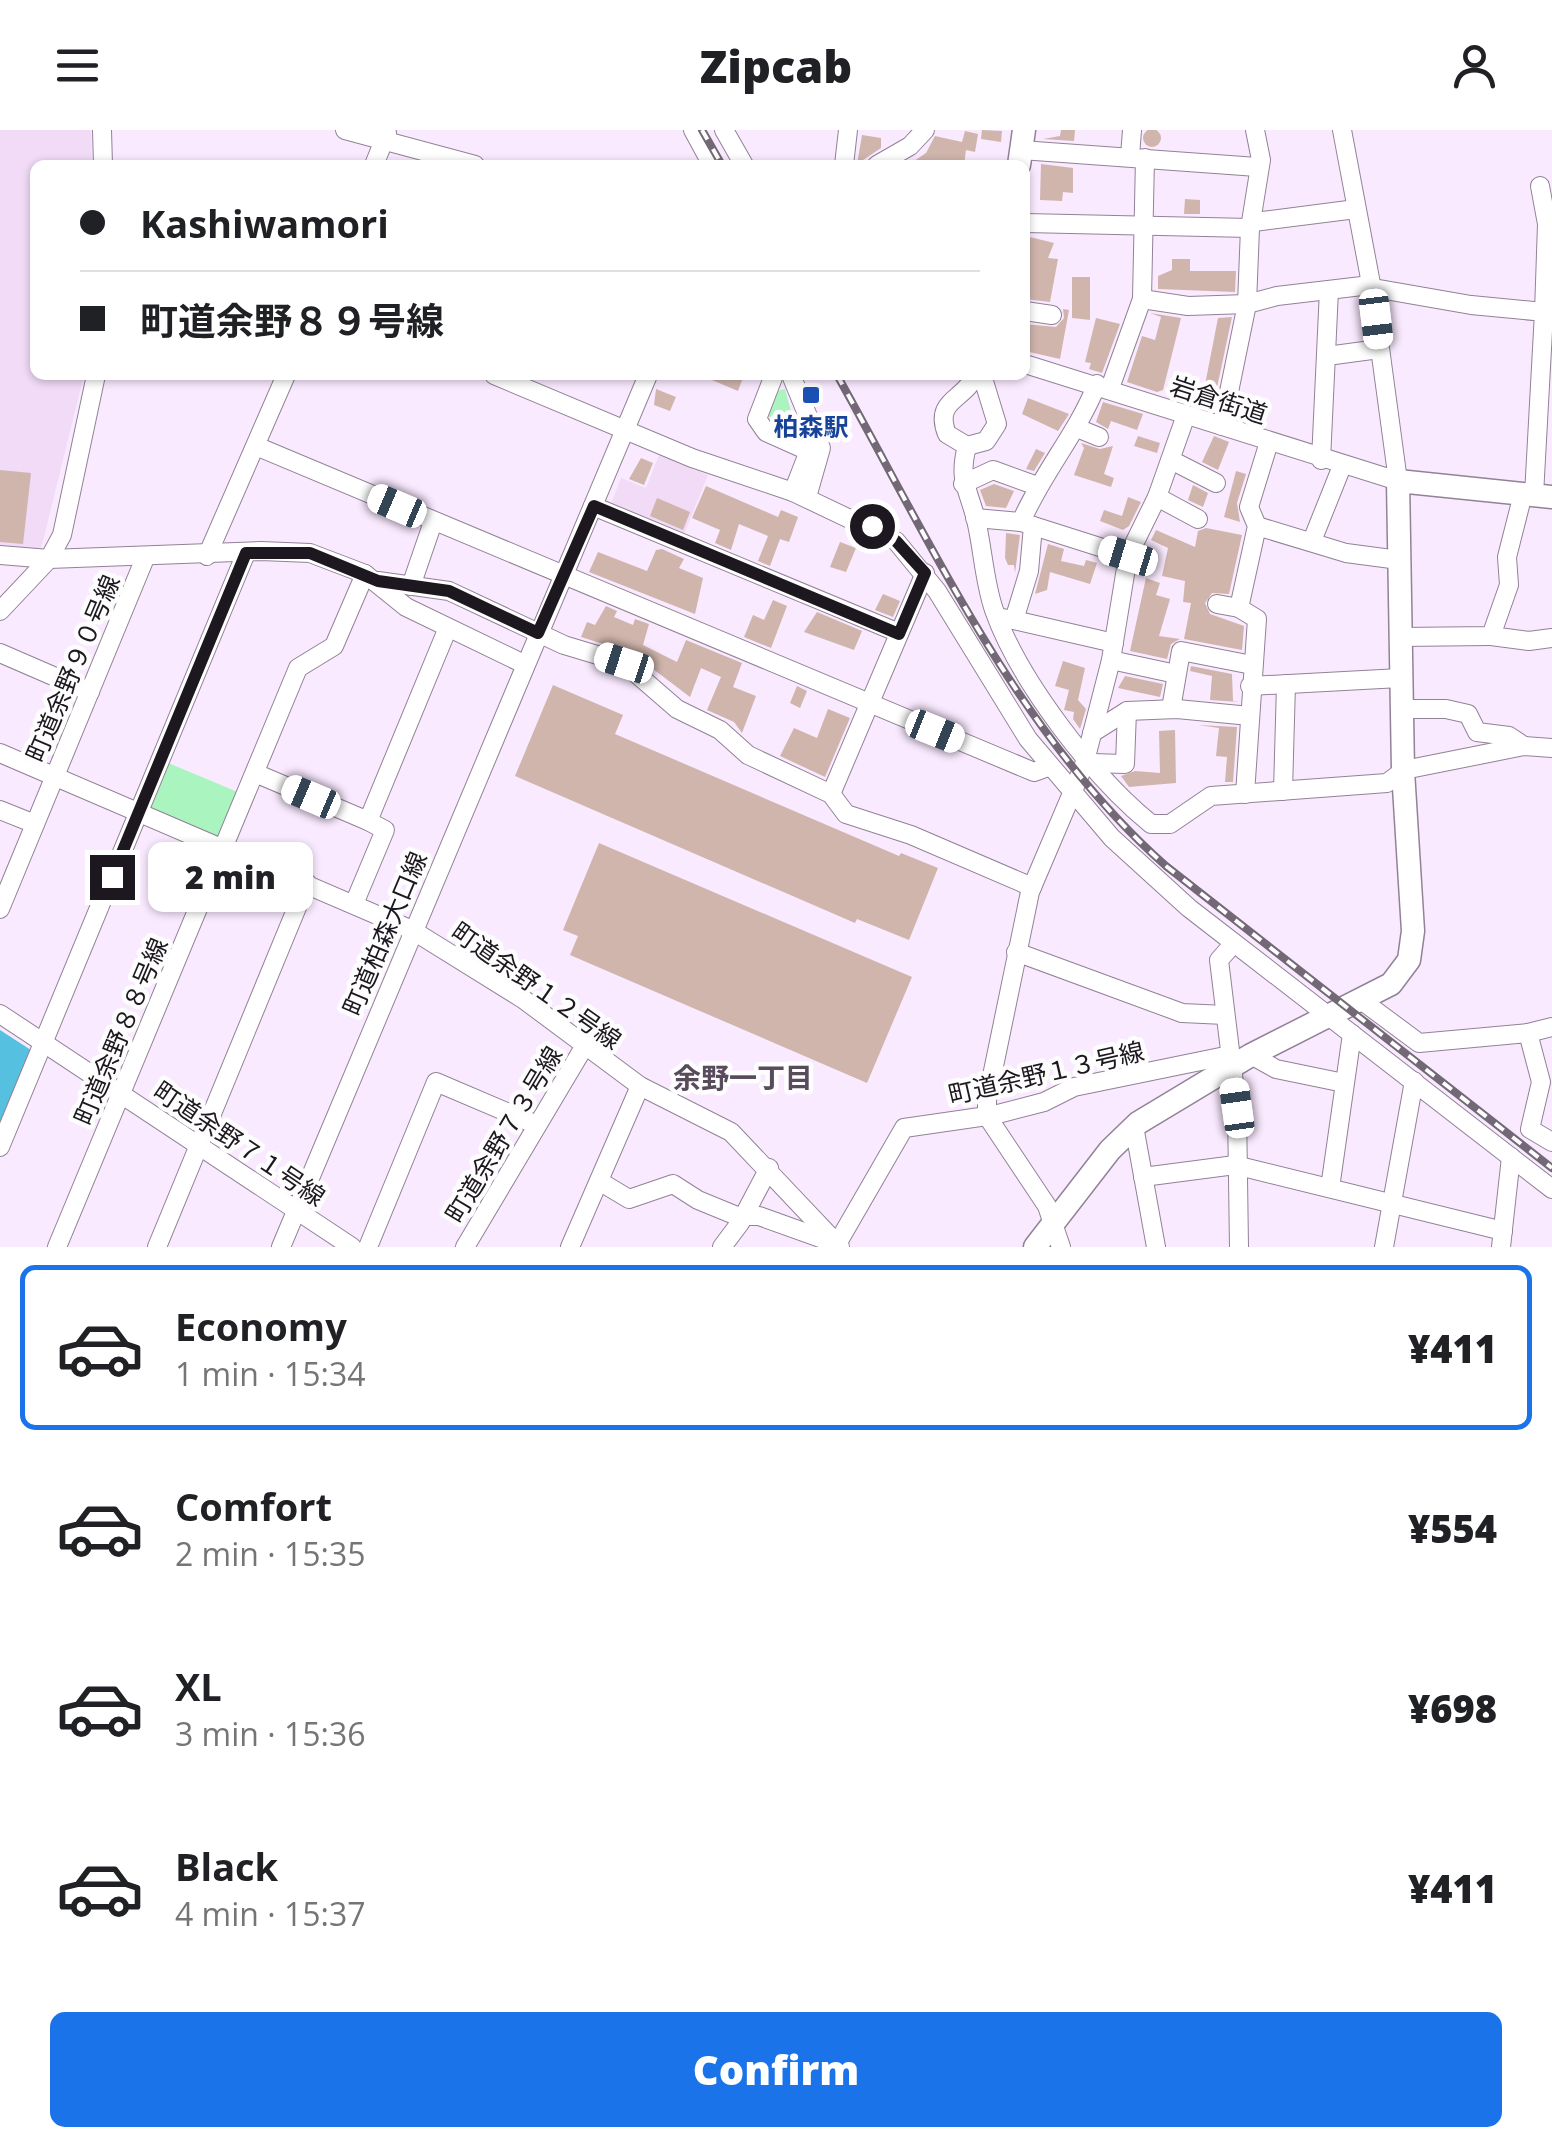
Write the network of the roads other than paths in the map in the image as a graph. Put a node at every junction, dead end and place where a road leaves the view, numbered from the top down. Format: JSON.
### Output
{"nodes":[{"id":1,"x":102,"y":130,"type":"edge"},
{"id":2,"x":345,"y":130,"type":"edge"},
{"id":3,"x":692,"y":130,"type":"edge"},
{"id":4,"x":724,"y":130,"type":"edge"},
{"id":5,"x":848,"y":130,"type":"edge"},
{"id":6,"x":924,"y":130,"type":"edge"},
{"id":7,"x":1132,"y":130,"type":"edge"},
{"id":8,"x":1256,"y":130,"type":"edge"},
{"id":9,"x":1342,"y":130,"type":"edge"},
{"id":10,"x":386,"y":135,"type":"edge"},
{"id":11,"x":1021,"y":148,"type":"edge"},
{"id":12,"x":1137,"y":157,"type":"junction"},
{"id":13,"x":102,"y":160,"type":"edge"},
{"id":14,"x":376,"y":160,"type":"edge"},
{"id":15,"x":459,"y":160,"type":"edge"},
{"id":16,"x":709,"y":160,"type":"edge"},
{"id":17,"x":741,"y":160,"type":"edge"},
{"id":18,"x":845,"y":160,"type":"edge"},
{"id":19,"x":886,"y":160,"type":"edge"},
{"id":20,"x":1257,"y":167,"type":"junction"},
{"id":21,"x":1540,"y":186,"type":"dead end"},
{"id":22,"x":1356,"y":209,"type":"junction"},
{"id":23,"x":1549,"y":210,"type":"edge"},
{"id":24,"x":1030,"y":223,"type":"edge"},
{"id":25,"x":1144,"y":226,"type":"junction"},
{"id":26,"x":1252,"y":226,"type":"junction"},
{"id":27,"x":1372,"y":289,"type":"junction"},
{"id":28,"x":1330,"y":290,"type":"junction"},
{"id":29,"x":1142,"y":299,"type":"junction"},
{"id":30,"x":1248,"y":304,"type":"junction"},
{"id":31,"x":1544,"y":312,"type":"junction"},
{"id":32,"x":1030,"y":313,"type":"edge"},
{"id":33,"x":1052,"y":315,"type":"dead end"},
{"id":34,"x":1380,"y":348,"type":"junction"},
{"id":35,"x":1548,"y":349,"type":"edge"},
{"id":36,"x":1326,"y":356,"type":"junction"},
{"id":37,"x":1030,"y":365,"type":"edge"},
{"id":38,"x":95,"y":380,"type":"edge"},
{"id":39,"x":284,"y":380,"type":"edge"},
{"id":40,"x":506,"y":380,"type":"edge"},
{"id":41,"x":646,"y":380,"type":"edge"},
{"id":42,"x":772,"y":380,"type":"edge"},
{"id":43,"x":793,"y":380,"type":"edge"},
{"id":44,"x":975,"y":380,"type":"edge"},
{"id":45,"x":981,"y":380,"type":"edge"},
{"id":46,"x":1104,"y":386,"type":"junction"},
{"id":47,"x":806,"y":406,"type":"junction"},
{"id":48,"x":1186,"y":415,"type":"junction"},
{"id":49,"x":1222,"y":426,"type":"junction"},
{"id":50,"x":1077,"y":428,"type":"junction"},
{"id":51,"x":625,"y":430,"type":"junction"},
{"id":52,"x":776,"y":436,"type":"junction"},
{"id":53,"x":1099,"y":437,"type":"dead end"},
{"id":54,"x":1269,"y":442,"type":"junction"},
{"id":55,"x":256,"y":446,"type":"junction"},
{"id":56,"x":968,"y":446,"type":"junction"},
{"id":57,"x":1171,"y":460,"type":"junction"},
{"id":58,"x":1321,"y":460,"type":"junction"},
{"id":59,"x":1342,"y":466,"type":"junction"},
{"id":60,"x":1398,"y":481,"type":"junction"},
{"id":61,"x":1216,"y":483,"type":"dead end"},
{"id":62,"x":963,"y":484,"type":"junction"},
{"id":63,"x":1036,"y":486,"type":"junction"},
{"id":64,"x":800,"y":495,"type":"junction"},
{"id":65,"x":1536,"y":495,"type":"edge"},
{"id":66,"x":1158,"y":498,"type":"junction"},
{"id":67,"x":594,"y":506,"type":"junction"},
{"id":68,"x":976,"y":518,"type":"junction"},
{"id":69,"x":1198,"y":518,"type":"dead end"},
{"id":70,"x":432,"y":522,"type":"junction"},
{"id":71,"x":1027,"y":524,"type":"junction"},
{"id":72,"x":1257,"y":526,"type":"junction"},
{"id":73,"x":1312,"y":541,"type":"junction"},
{"id":74,"x":246,"y":553,"type":"junction"},
{"id":75,"x":0,"y":555,"type":"edge"},
{"id":76,"x":51,"y":556,"type":"junction"},
{"id":77,"x":207,"y":556,"type":"junction"},
{"id":78,"x":1128,"y":556,"type":"junction"},
{"id":79,"x":145,"y":558,"type":"junction"},
{"id":80,"x":1399,"y":560,"type":"junction"},
{"id":81,"x":925,"y":573,"type":"junction"},
{"id":82,"x":563,"y":576,"type":"junction"},
{"id":83,"x":372,"y":578,"type":"junction"},
{"id":84,"x":411,"y":586,"type":"junction"},
{"id":85,"x":1217,"y":604,"type":"dead end"},
{"id":86,"x":1240,"y":608,"type":"junction"},
{"id":87,"x":0,"y":610,"type":"edge"},
{"id":88,"x":1006,"y":618,"type":"junction"},
{"id":89,"x":447,"y":630,"type":"junction"},
{"id":90,"x":899,"y":634,"type":"junction"},
{"id":91,"x":536,"y":635,"type":"junction"},
{"id":92,"x":1491,"y":636,"type":"junction"},
{"id":93,"x":1398,"y":637,"type":"junction"},
{"id":94,"x":1552,"y":638,"type":"edge"},
{"id":95,"x":1112,"y":652,"type":"junction"},
{"id":96,"x":0,"y":653,"type":"edge"},
{"id":97,"x":524,"y":664,"type":"junction"},
{"id":98,"x":1252,"y":665,"type":"junction"},
{"id":99,"x":1176,"y":674,"type":"junction"},
{"id":100,"x":1400,"y":678,"type":"junction"},
{"id":101,"x":1286,"y":684,"type":"junction"},
{"id":102,"x":1250,"y":686,"type":"junction"},
{"id":103,"x":90,"y":692,"type":"junction"},
{"id":104,"x":869,"y":704,"type":"junction"},
{"id":105,"x":1177,"y":709,"type":"junction"},
{"id":106,"x":1126,"y":710,"type":"junction"},
{"id":107,"x":1402,"y":710,"type":"junction"},
{"id":108,"x":1250,"y":716,"type":"junction"},
{"id":109,"x":1092,"y":732,"type":"junction"},
{"id":110,"x":1524,"y":746,"type":"junction"},
{"id":111,"x":1552,"y":748,"type":"edge"},
{"id":112,"x":0,"y":753,"type":"edge"},
{"id":113,"x":1089,"y":759,"type":"junction"},
{"id":114,"x":1048,"y":766,"type":"junction"},
{"id":115,"x":1404,"y":771,"type":"junction"},
{"id":116,"x":255,"y":773,"type":"junction"},
{"id":117,"x":55,"y":776,"type":"junction"},
{"id":118,"x":1283,"y":792,"type":"junction"},
{"id":119,"x":831,"y":794,"type":"junction"},
{"id":120,"x":1070,"y":794,"type":"junction"},
{"id":121,"x":1245,"y":794,"type":"junction"},
{"id":122,"x":0,"y":810,"type":"edge"},
{"id":123,"x":140,"y":811,"type":"junction"},
{"id":124,"x":368,"y":821,"type":"junction"},
{"id":125,"x":35,"y":824,"type":"junction"},
{"id":126,"x":224,"y":848,"type":"junction"},
{"id":127,"x":306,"y":883,"type":"junction"},
{"id":128,"x":1030,"y":889,"type":"junction"},
{"id":129,"x":354,"y":904,"type":"junction"},
{"id":130,"x":0,"y":908,"type":"edge"},
{"id":131,"x":412,"y":930,"type":"junction"},
{"id":132,"x":1234,"y":943,"type":"junction"},
{"id":133,"x":1016,"y":952,"type":"junction"},
{"id":134,"x":1362,"y":1000,"type":"junction"},
{"id":135,"x":0,"y":1014,"type":"edge"},
{"id":136,"x":1225,"y":1015,"type":"junction"},
{"id":137,"x":1329,"y":1016,"type":"junction"},
{"id":138,"x":1552,"y":1028,"type":"edge"},
{"id":139,"x":1528,"y":1033,"type":"junction"},
{"id":140,"x":1352,"y":1034,"type":"junction"},
{"id":141,"x":43,"y":1042,"type":"junction"},
{"id":142,"x":584,"y":1048,"type":"junction"},
{"id":143,"x":1237,"y":1059,"type":"junction"},
{"id":144,"x":1414,"y":1081,"type":"junction"},
{"id":145,"x":1344,"y":1083,"type":"junction"},
{"id":146,"x":640,"y":1086,"type":"junction"},
{"id":147,"x":120,"y":1094,"type":"junction"},
{"id":148,"x":987,"y":1116,"type":"junction"},
{"id":149,"x":536,"y":1124,"type":"junction"},
{"id":150,"x":1134,"y":1126,"type":"junction"},
{"id":151,"x":1,"y":1142,"type":"edge"},
{"id":152,"x":1552,"y":1142,"type":"edge"},
{"id":153,"x":199,"y":1145,"type":"junction"},
{"id":154,"x":1511,"y":1157,"type":"junction"},
{"id":155,"x":1235,"y":1165,"type":"junction"},
{"id":156,"x":768,"y":1168,"type":"junction"},
{"id":157,"x":1143,"y":1177,"type":"junction"},
{"id":158,"x":599,"y":1181,"type":"junction"},
{"id":159,"x":1330,"y":1188,"type":"junction"},
{"id":160,"x":1552,"y":1189,"type":"edge"},
{"id":161,"x":1393,"y":1204,"type":"junction"},
{"id":162,"x":296,"y":1210,"type":"junction"},
{"id":163,"x":742,"y":1216,"type":"junction"},
{"id":164,"x":1054,"y":1223,"type":"junction"},
{"id":165,"x":1502,"y":1239,"type":"edge"},
{"id":166,"x":838,"y":1245,"type":"edge"},
{"id":167,"x":58,"y":1247,"type":"edge"},
{"id":168,"x":157,"y":1247,"type":"edge"},
{"id":169,"x":281,"y":1247,"type":"edge"},
{"id":170,"x":352,"y":1247,"type":"edge"},
{"id":171,"x":368,"y":1247,"type":"edge"},
{"id":172,"x":465,"y":1247,"type":"edge"},
{"id":173,"x":570,"y":1247,"type":"edge"},
{"id":174,"x":722,"y":1247,"type":"edge"},
{"id":175,"x":1035,"y":1247,"type":"edge"},
{"id":176,"x":1061,"y":1247,"type":"edge"},
{"id":177,"x":1156,"y":1247,"type":"edge"},
{"id":178,"x":1239,"y":1247,"type":"edge"},
{"id":179,"x":1384,"y":1247,"type":"edge"}],
"edges":[{"from":1,"to":13,"type":"street"},
{"from":2,"to":10,"type":"street"},
{"from":3,"to":16,"type":"street"},
{"from":4,"to":17,"type":"street"},
{"from":5,"to":18,"type":"street"},
{"from":6,"to":19,"type":"street"},
{"from":7,"to":12,"type":"street"},
{"from":8,"to":20,"type":"street"},
{"from":9,"to":22,"type":"street"},
{"from":10,"to":14,"type":"street"},
{"from":10,"to":15,"type":"street"},
{"from":11,"to":12,"type":"street"},
{"from":12,"to":20,"type":"street"},
{"from":12,"to":25,"type":"street"},
{"from":20,"to":26,"type":"street"},
{"from":21,"to":23,"type":"street"},
{"from":22,"to":26,"type":"street"},
{"from":22,"to":27,"type":"street"},
{"from":23,"to":31,"type":"street"},
{"from":24,"to":25,"type":"street"},
{"from":25,"to":26,"type":"street"},
{"from":25,"to":29,"type":"street"},
{"from":26,"to":30,"type":"street"},
{"from":27,"to":28,"type":"street"},
{"from":27,"to":31,"type":"street"},
{"from":27,"to":34,"type":"street"},
{"from":28,"to":30,"type":"street"},
{"from":28,"to":36,"type":"street"},
{"from":29,"to":30,"type":"street"},
{"from":29,"to":46,"type":"street"},
{"from":30,"to":49,"type":"street"},
{"from":31,"to":35,"type":"street"},
{"from":32,"to":33,"type":"street"},
{"from":34,"to":36,"type":"street"},
{"from":34,"to":60,"type":"street"},
{"from":35,"to":65,"type":"street"},
{"from":36,"to":58,"type":"street"},
{"from":37,"to":46,"type":"street","name":"岩倉街道"},
{"from":38,"to":76,"type":"street"},
{"from":39,"to":55,"type":"street"},
{"from":40,"to":51,"type":"street"},
{"from":41,"to":51,"type":"street","name":"町道柏森大口線"},
{"from":42,"to":52,"type":"street"},
{"from":43,"to":47,"type":"street"},
{"from":44,"to":56,"type":"street"},
{"from":45,"to":56,"type":"street"},
{"from":46,"to":48,"type":"street","name":"岩倉街道"},
{"from":46,"to":50,"type":"street"},
{"from":47,"to":52,"type":"street"},
{"from":47,"to":64,"type":"street"},
{"from":48,"to":49,"type":"street","name":"岩倉街道"},
{"from":48,"to":57,"type":"street"},
{"from":49,"to":54,"type":"street","name":"岩倉街道"},
{"from":50,"to":53,"type":"street"},
{"from":50,"to":63,"type":"street"},
{"from":51,"to":64,"type":"street"},
{"from":51,"to":67,"type":"street","name":"町道柏森大口線"},
{"from":52,"to":64,"type":"street"},
{"from":54,"to":58,"type":"street","name":"岩倉街道"},
{"from":54,"to":72,"type":"street"},
{"from":55,"to":70,"type":"street"},
{"from":55,"to":77,"type":"street"},
{"from":56,"to":62,"type":"street"},
{"from":57,"to":61,"type":"street"},
{"from":57,"to":66,"type":"street"},
{"from":58,"to":59,"type":"street","name":"岩倉街道"},
{"from":59,"to":60,"type":"street","name":"岩倉街道"},
{"from":59,"to":73,"type":"street"},
{"from":60,"to":65,"type":"main road"},
{"from":60,"to":80,"type":"main road"},
{"from":62,"to":63,"type":"street"},
{"from":62,"to":68,"type":"street"},
{"from":63,"to":71,"type":"street"},
{"from":64,"to":81,"type":"street"},
{"from":65,"to":92,"type":"street"},
{"from":66,"to":69,"type":"street"},
{"from":66,"to":78,"type":"street"},
{"from":67,"to":82,"type":"street","name":"町道柏森大口線"},
{"from":67,"to":90,"type":"street"},
{"from":68,"to":71,"type":"street"},
{"from":68,"to":88,"type":"street"},
{"from":70,"to":82,"type":"street"},
{"from":70,"to":84,"type":"street"},
{"from":71,"to":78,"type":"street"},
{"from":71,"to":88,"type":"street"},
{"from":72,"to":73,"type":"street"},
{"from":72,"to":86,"type":"street"},
{"from":73,"to":80,"type":"street"},
{"from":74,"to":77,"type":"street"},
{"from":74,"to":83,"type":"street"},
{"from":74,"to":123,"type":"street"},
{"from":75,"to":76,"type":"street"},
{"from":76,"to":79,"type":"street"},
{"from":76,"to":87,"type":"street"},
{"from":77,"to":79,"type":"street"},
{"from":78,"to":95,"type":"street"},
{"from":79,"to":103,"type":"street","name":"町道余野９０号線"},
{"from":80,"to":93,"type":"main road"},
{"from":81,"to":90,"type":"street"},
{"from":81,"to":114,"type":"street"},
{"from":82,"to":91,"type":"street","name":"町道柏森大口線"},
{"from":82,"to":104,"type":"street"},
{"from":83,"to":84,"type":"street"},
{"from":83,"to":89,"type":"street"},
{"from":83,"to":116,"type":"street","name":"町道余野８８号線"},
{"from":84,"to":91,"type":"street"},
{"from":85,"to":86,"type":"street"},
{"from":86,"to":98,"type":"street"},
{"from":88,"to":95,"type":"street"},
{"from":88,"to":113,"type":"street"},
{"from":89,"to":97,"type":"street"},
{"from":89,"to":124,"type":"street"},
{"from":90,"to":104,"type":"street"},
{"from":91,"to":97,"type":"street","name":"町道柏森大口線"},
{"from":91,"to":119,"type":"street"},
{"from":92,"to":93,"type":"street"},
{"from":92,"to":94,"type":"street"},
{"from":93,"to":100,"type":"main road"},
{"from":95,"to":99,"type":"street"},
{"from":95,"to":109,"type":"street"},
{"from":96,"to":103,"type":"street"},
{"from":97,"to":131,"type":"street","name":"町道柏森大口線"},
{"from":98,"to":99,"type":"street"},
{"from":98,"to":102,"type":"street"},
{"from":99,"to":105,"type":"street"},
{"from":100,"to":101,"type":"street"},
{"from":100,"to":107,"type":"main road"},
{"from":101,"to":102,"type":"street"},
{"from":101,"to":118,"type":"street"},
{"from":102,"to":108,"type":"street"},
{"from":103,"to":117,"type":"street","name":"町道余野９０号線"},
{"from":104,"to":114,"type":"street"},
{"from":104,"to":119,"type":"street"},
{"from":105,"to":106,"type":"street"},
{"from":105,"to":108,"type":"street"},
{"from":106,"to":109,"type":"street"},
{"from":106,"to":113,"type":"street"},
{"from":107,"to":110,"type":"street"},
{"from":107,"to":115,"type":"main road"},
{"from":108,"to":121,"type":"street"},
{"from":109,"to":113,"type":"street"},
{"from":110,"to":111,"type":"street"},
{"from":110,"to":115,"type":"street"},
{"from":112,"to":117,"type":"street","name":"町道余野１２号線"},
{"from":113,"to":120,"type":"street"},
{"from":113,"to":121,"type":"street"},
{"from":114,"to":120,"type":"street"},
{"from":115,"to":118,"type":"street"},
{"from":115,"to":134,"type":"main road"},
{"from":116,"to":124,"type":"street"},
{"from":116,"to":126,"type":"street","name":"町道余野８８号線"},
{"from":117,"to":123,"type":"street","name":"町道余野１２号線"},
{"from":117,"to":125,"type":"street","name":"町道余野９０号線"},
{"from":118,"to":121,"type":"street"},
{"from":119,"to":128,"type":"street"},
{"from":120,"to":128,"type":"street"},
{"from":120,"to":132,"type":"street"},
{"from":122,"to":125,"type":"street"},
{"from":123,"to":126,"type":"street","name":"町道余野１２号線"},
{"from":123,"to":141,"type":"street"},
{"from":124,"to":129,"type":"street"},
{"from":125,"to":130,"type":"street","name":"町道余野９０号線"},
{"from":126,"to":127,"type":"street","name":"町道余野１２号線"},
{"from":126,"to":147,"type":"street","name":"町道余野８８号線"},
{"from":127,"to":129,"type":"street","name":"町道余野１２号線"},
{"from":127,"to":153,"type":"street"},
{"from":128,"to":133,"type":"street"},
{"from":129,"to":131,"type":"street","name":"町道余野１２号線"},
{"from":131,"to":142,"type":"street","name":"町道余野１２号線"},
{"from":131,"to":162,"type":"street","name":"町道柏森大口線"},
{"from":132,"to":136,"type":"street"},
{"from":132,"to":137,"type":"street"},
{"from":133,"to":136,"type":"street"},
{"from":133,"to":148,"type":"street"},
{"from":134,"to":137,"type":"main road"},
{"from":134,"to":139,"type":"street"},
{"from":135,"to":141,"type":"street","name":"町道余野７１号線"},
{"from":136,"to":143,"type":"street"},
{"from":137,"to":140,"type":"street"},
{"from":137,"to":143,"type":"main road"},
{"from":138,"to":139,"type":"street"},
{"from":139,"to":152,"type":"street"},
{"from":140,"to":144,"type":"street"},
{"from":140,"to":145,"type":"street"},
{"from":141,"to":147,"type":"street","name":"町道余野７１号線"},
{"from":141,"to":151,"type":"street"},
{"from":142,"to":146,"type":"street","name":"町道余野１２号線"},
{"from":142,"to":149,"type":"street","name":"町道余野７３号線"},
{"from":143,"to":145,"type":"street"},
{"from":143,"to":148,"type":"street","name":"町道余野１３号線"},
{"from":143,"to":150,"type":"main road"},
{"from":143,"to":155,"type":"street"},
{"from":144,"to":154,"type":"street"},
{"from":144,"to":161,"type":"street"},
{"from":145,"to":159,"type":"street"},
{"from":146,"to":156,"type":"street","name":"町道余野１２号線"},
{"from":146,"to":158,"type":"street"},
{"from":147,"to":153,"type":"street","name":"町道余野７１号線"},
{"from":147,"to":167,"type":"street","name":"町道余野８８号線"},
{"from":148,"to":164,"type":"street"},
{"from":148,"to":166,"type":"street","name":"町道余野１３号線"},
{"from":149,"to":171,"type":"street"},
{"from":149,"to":172,"type":"street","name":"町道余野７３号線"},
{"from":150,"to":157,"type":"street"},
{"from":150,"to":164,"type":"main road"},
{"from":153,"to":162,"type":"street","name":"町道余野７１号線"},
{"from":153,"to":168,"type":"street"},
{"from":154,"to":160,"type":"street"},
{"from":154,"to":165,"type":"street"},
{"from":155,"to":157,"type":"street"},
{"from":155,"to":159,"type":"street"},
{"from":155,"to":178,"type":"street"},
{"from":156,"to":163,"type":"street"},
{"from":156,"to":166,"type":"street","name":"町道余野１２号線"},
{"from":157,"to":177,"type":"street"},
{"from":158,"to":163,"type":"street"},
{"from":158,"to":173,"type":"street"},
{"from":159,"to":161,"type":"street"},
{"from":161,"to":165,"type":"street"},
{"from":161,"to":179,"type":"street"},
{"from":162,"to":169,"type":"street","name":"町道柏森大口線"},
{"from":162,"to":170,"type":"street","name":"町道余野７１号線"},
{"from":163,"to":166,"type":"street"},
{"from":163,"to":174,"type":"street"},
{"from":164,"to":175,"type":"main road"},
{"from":164,"to":176,"type":"street"}]}
